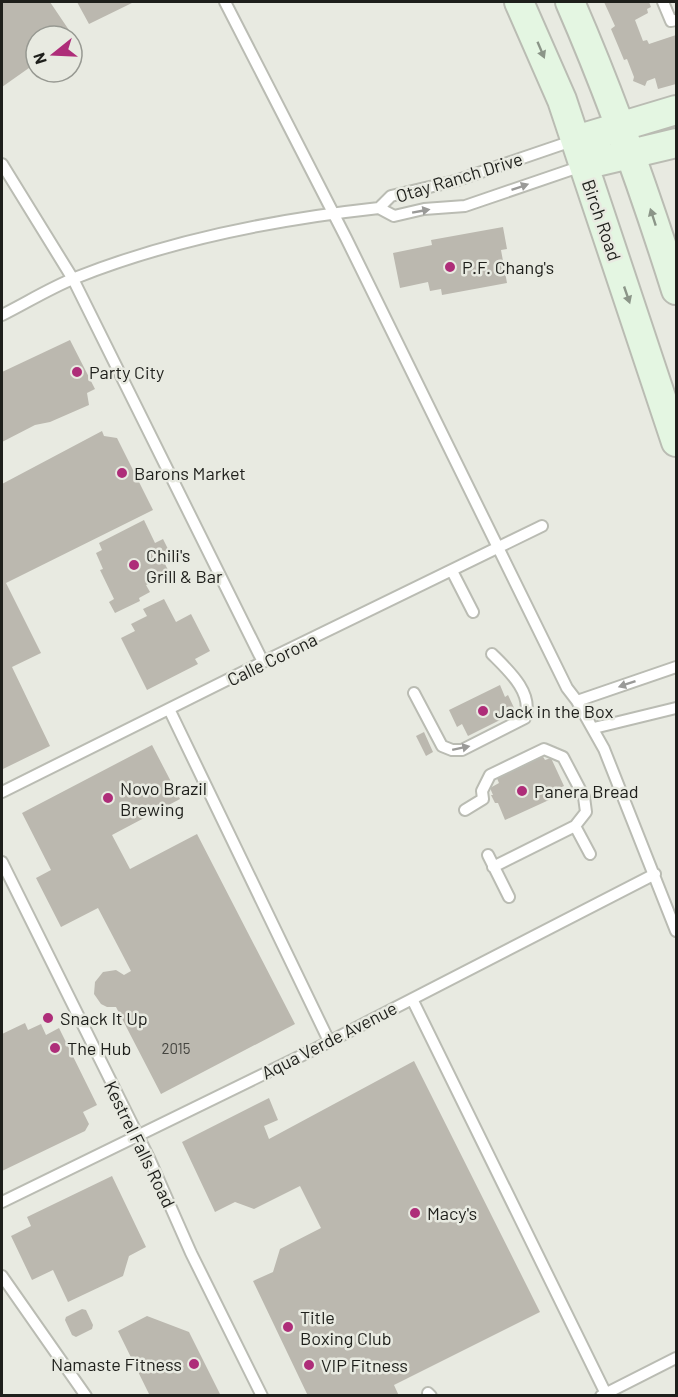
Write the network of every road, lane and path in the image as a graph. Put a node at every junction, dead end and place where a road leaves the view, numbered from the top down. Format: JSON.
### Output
{"nodes":[{"id":1,"x":225,"y":2,"type":"edge"},
{"id":2,"x":519,"y":2,"type":"edge"},
{"id":3,"x":570,"y":2,"type":"edge"},
{"id":4,"x":663,"y":2,"type":"edge"},
{"id":5,"x":676,"y":20,"type":"edge"},
{"id":6,"x":676,"y":110,"type":"edge"},
{"id":7,"x":621,"y":127,"type":"junction"},
{"id":8,"x":676,"y":143,"type":"edge"},
{"id":9,"x":580,"y":153,"type":"junction"},
{"id":10,"x":632,"y":154,"type":"junction"},
{"id":11,"x":2,"y":164,"type":"edge"},
{"id":12,"x":379,"y":208,"type":"junction"},
{"id":13,"x":332,"y":213,"type":"junction"},
{"id":14,"x":74,"y":279,"type":"junction"},
{"id":15,"x":676,"y":290,"type":"edge"},
{"id":16,"x":2,"y":315,"type":"edge"},
{"id":17,"x":676,"y":442,"type":"edge"},
{"id":18,"x":542,"y":526,"type":"dead end"},
{"id":19,"x":499,"y":549,"type":"junction"},
{"id":20,"x":452,"y":572,"type":"junction"},
{"id":21,"x":473,"y":612,"type":"dead end"},
{"id":22,"x":492,"y":654,"type":"dead end"},
{"id":23,"x":263,"y":662,"type":"junction"},
{"id":24,"x":676,"y":667,"type":"edge"},
{"id":25,"x":414,"y":693,"type":"dead end"},
{"id":26,"x":578,"y":701,"type":"junction"},
{"id":27,"x":676,"y":708,"type":"edge"},
{"id":28,"x":169,"y":709,"type":"junction"},
{"id":29,"x":594,"y":728,"type":"junction"},
{"id":30,"x":2,"y":792,"type":"edge"},
{"id":31,"x":465,"y":810,"type":"dead end"},
{"id":32,"x":575,"y":826,"type":"junction"},
{"id":33,"x":590,"y":854,"type":"dead end"},
{"id":34,"x":488,"y":855,"type":"dead end"},
{"id":35,"x":2,"y":862,"type":"edge"},
{"id":36,"x":493,"y":867,"type":"junction"},
{"id":37,"x":655,"y":874,"type":"junction"},
{"id":38,"x":509,"y":897,"type":"dead end"},
{"id":39,"x":676,"y":931,"type":"edge"},
{"id":40,"x":412,"y":999,"type":"junction"},
{"id":41,"x":329,"y":1041,"type":"junction"},
{"id":42,"x":137,"y":1136,"type":"junction"},
{"id":43,"x":2,"y":1202,"type":"edge"},
{"id":44,"x":2,"y":1276,"type":"edge"},
{"id":45,"x":676,"y":1359,"type":"edge"},
{"id":46,"x":86,"y":1395,"type":"edge"},
{"id":47,"x":262,"y":1395,"type":"edge"},
{"id":48,"x":605,"y":1395,"type":"edge"}],
"edges":[{"from":1,"to":13,"type":"lane"},
{"from":2,"to":9,"type":"main road","name":"Birch Road","one_way":true},
{"from":3,"to":7,"type":"main road"},
{"from":4,"to":5,"type":"lane"},
{"from":6,"to":7,"type":"main road"},
{"from":7,"to":9,"type":"main road"},
{"from":7,"to":10,"type":"main road"},
{"from":8,"to":10,"type":"main road"},
{"from":9,"to":10,"type":"main road"},
{"from":9,"to":12,"type":"lane","name":"Otay Ranch Drive"},
{"from":12,"to":9,"type":"lane","name":"Otay Ranch Drive","one_way":true},
{"from":9,"to":17,"type":"main road","name":"Birch Road","one_way":true},
{"from":15,"to":10,"type":"main road","one_way":true},
{"from":11,"to":14,"type":"lane"},
{"from":12,"to":13,"type":"lane"},
{"from":13,"to":14,"type":"lane"},
{"from":13,"to":19,"type":"lane"},
{"from":14,"to":16,"type":"lane"},
{"from":14,"to":23,"type":"lane"},
{"from":18,"to":19,"type":"lane","name":"Calle Corona"},
{"from":19,"to":20,"type":"lane","name":"Calle Corona"},
{"from":19,"to":26,"type":"lane"},
{"from":20,"to":21,"type":"lane"},
{"from":20,"to":23,"type":"lane","name":"Calle Corona"},
{"from":25,"to":22,"type":"lane","one_way":true},
{"from":23,"to":28,"type":"lane","name":"Calle Corona"},
{"from":24,"to":26,"type":"lane","one_way":true},
{"from":26,"to":29,"type":"lane"},
{"from":27,"to":29,"type":"lane"},
{"from":28,"to":30,"type":"lane","name":"Calle Corona"},
{"from":28,"to":41,"type":"lane"},
{"from":29,"to":37,"type":"lane"},
{"from":31,"to":32,"type":"lane"},
{"from":32,"to":33,"type":"lane"},
{"from":32,"to":36,"type":"lane"},
{"from":34,"to":36,"type":"lane"},
{"from":35,"to":42,"type":"lane","name":"Kestrel Falls Road"},
{"from":36,"to":38,"type":"lane"},
{"from":37,"to":39,"type":"lane"},
{"from":37,"to":40,"type":"lane","name":"Aqua Verde Avenue"},
{"from":40,"to":41,"type":"lane","name":"Aqua Verde Avenue"},
{"from":40,"to":48,"type":"lane"},
{"from":41,"to":42,"type":"lane","name":"Aqua Verde Avenue"},
{"from":42,"to":43,"type":"lane","name":"Aqua Verde Avenue"},
{"from":42,"to":47,"type":"lane","name":"Kestrel Falls Road"},
{"from":44,"to":46,"type":"lane"},
{"from":45,"to":48,"type":"lane"}]}
